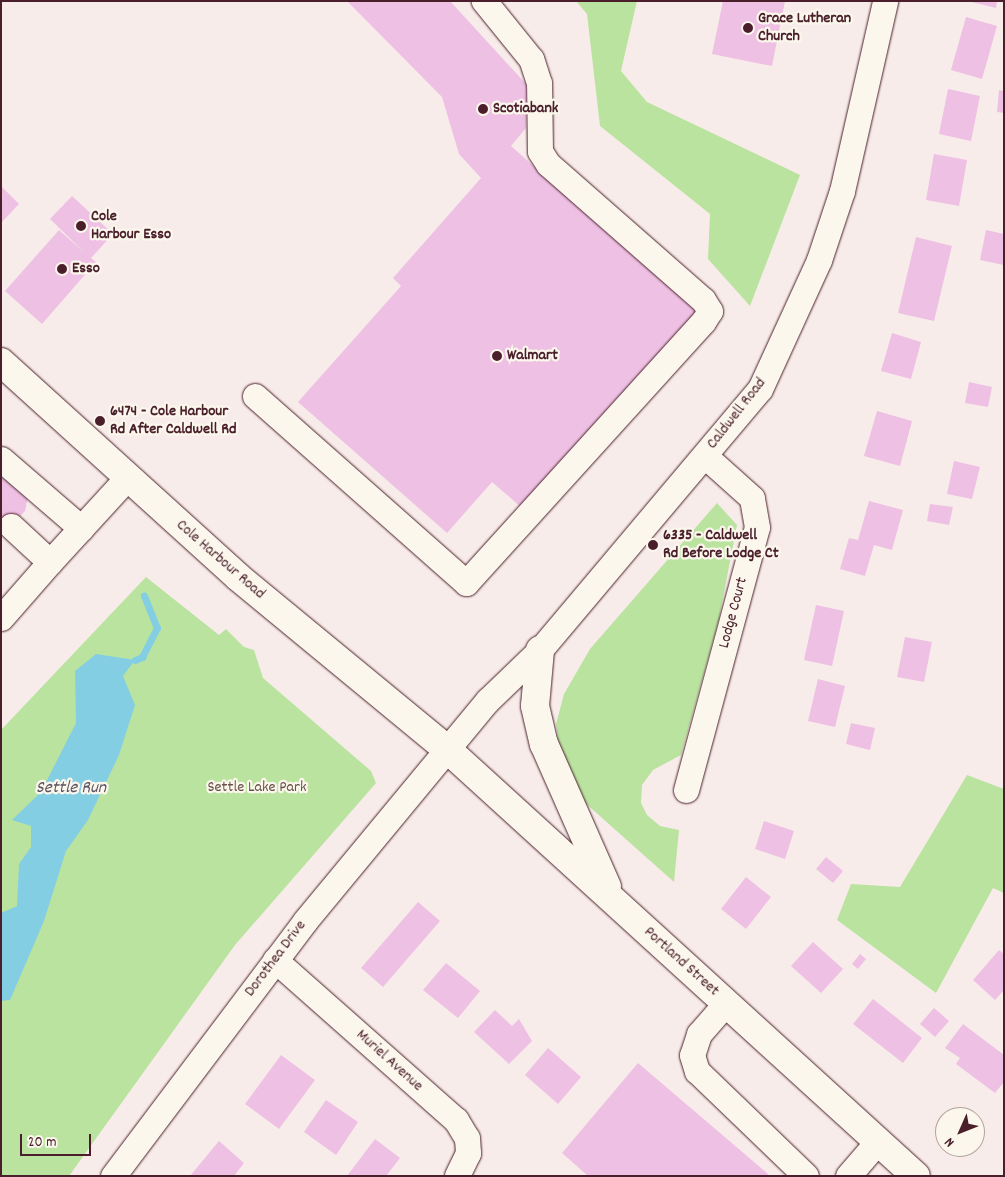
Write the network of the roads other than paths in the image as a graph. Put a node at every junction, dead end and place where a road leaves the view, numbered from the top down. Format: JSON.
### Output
{"nodes":[{"id":1,"x":484,"y":1,"type":"edge"},
{"id":2,"x":885,"y":1,"type":"edge"},
{"id":3,"x":3,"y":368,"type":"edge"},
{"id":4,"x":255,"y":396,"type":"dead end"},
{"id":5,"x":705,"y":456,"type":"junction"},
{"id":6,"x":1,"y":459,"type":"edge"},
{"id":7,"x":128,"y":477,"type":"junction"},
{"id":8,"x":11,"y":526,"type":"dead end"},
{"id":9,"x":81,"y":528,"type":"junction"},
{"id":10,"x":50,"y":562,"type":"junction"},
{"id":11,"x":1,"y":618,"type":"edge"},
{"id":12,"x":540,"y":650,"type":"junction"},
{"id":13,"x":447,"y":749,"type":"junction"},
{"id":14,"x":686,"y":790,"type":"dead end"},
{"id":15,"x":610,"y":895,"type":"junction"},
{"id":16,"x":275,"y":960,"type":"junction"},
{"id":17,"x":726,"y":1003,"type":"junction"},
{"id":18,"x":878,"y":1141,"type":"junction"},
{"id":19,"x":113,"y":1176,"type":"edge"},
{"id":20,"x":457,"y":1176,"type":"edge"},
{"id":21,"x":806,"y":1176,"type":"edge"},
{"id":22,"x":848,"y":1176,"type":"edge"},
{"id":23,"x":916,"y":1176,"type":"edge"}],
"edges":[{"from":1,"to":4,"type":"street"},
{"from":2,"to":5,"type":"street","name":"Caldwell Road"},
{"from":3,"to":7,"type":"main road","name":"Cole Harbour Road"},
{"from":5,"to":12,"type":"street","name":"Caldwell Road"},
{"from":5,"to":14,"type":"street","name":"Lodge Court"},
{"from":6,"to":9,"type":"street"},
{"from":7,"to":9,"type":"street"},
{"from":7,"to":13,"type":"main road","name":"Cole Harbour Road"},
{"from":8,"to":10,"type":"street"},
{"from":9,"to":10,"type":"street"},
{"from":10,"to":11,"type":"street"},
{"from":12,"to":13,"type":"street","name":"Caldwell Road"},
{"from":12,"to":15,"type":"main road"},
{"from":13,"to":15,"type":"main road","name":"Portland Street"},
{"from":13,"to":16,"type":"street","name":"Dorothea Drive"},
{"from":15,"to":17,"type":"main road","name":"Portland Street"},
{"from":16,"to":19,"type":"street","name":"Dorothea Drive"},
{"from":16,"to":20,"type":"street","name":"Muriel Avenue"},
{"from":17,"to":18,"type":"main road","name":"Portland Street"},
{"from":17,"to":21,"type":"street"},
{"from":18,"to":22,"type":"street"},
{"from":18,"to":23,"type":"main road","name":"Portland Street"}]}
